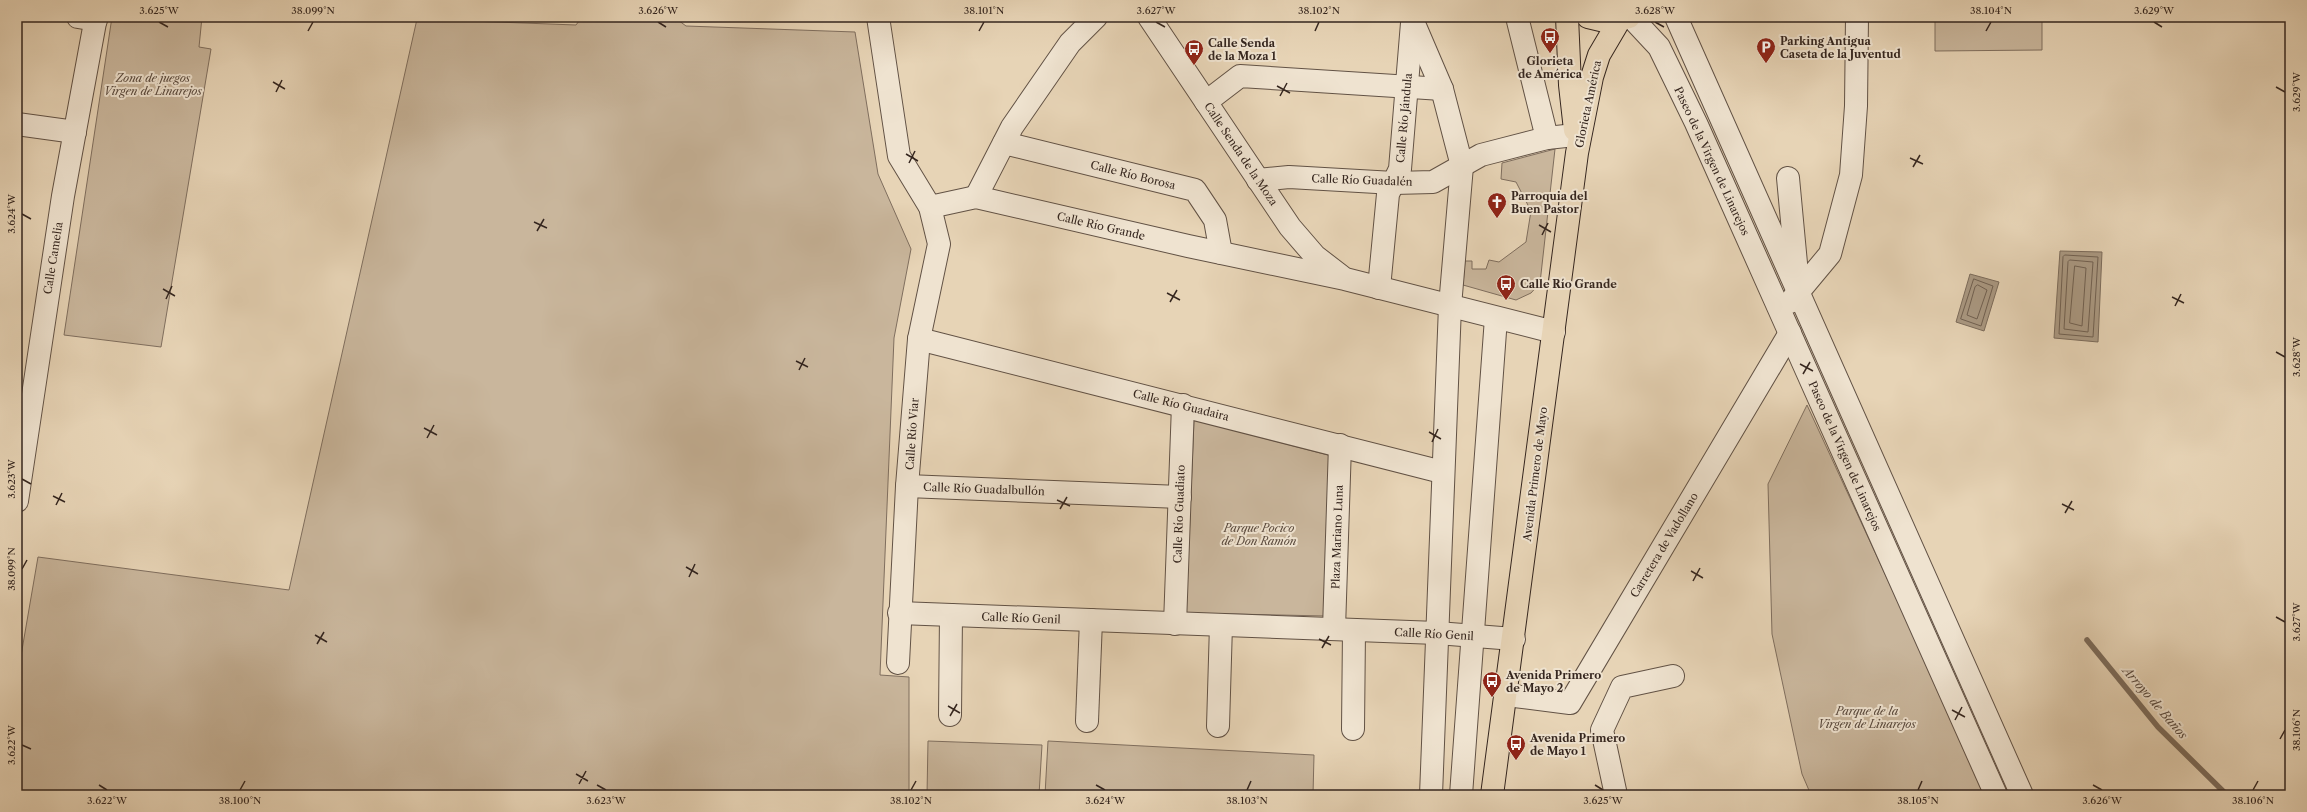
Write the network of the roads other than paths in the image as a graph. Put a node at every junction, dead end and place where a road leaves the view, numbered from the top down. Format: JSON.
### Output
{"nodes":[{"id":1,"x":878,"y":17,"type":"edge"},
{"id":2,"x":1096,"y":17,"type":"edge"},
{"id":3,"x":1149,"y":17,"type":"edge"},
{"id":4,"x":1516,"y":17,"type":"edge"},
{"id":5,"x":1568,"y":17,"type":"edge"},
{"id":6,"x":1588,"y":17,"type":"edge"},
{"id":7,"x":1676,"y":17,"type":"edge"},
{"id":8,"x":1857,"y":17,"type":"edge"},
{"id":9,"x":90,"y":18,"type":"edge"},
{"id":10,"x":1412,"y":18,"type":"edge"},
{"id":11,"x":1626,"y":18,"type":"edge"},
{"id":12,"x":1407,"y":87,"type":"junction"},
{"id":13,"x":1442,"y":89,"type":"junction"},
{"id":14,"x":1206,"y":102,"type":"junction"},
{"id":15,"x":17,"y":124,"type":"edge"},
{"id":16,"x":75,"y":132,"type":"junction"},
{"id":17,"x":1547,"y":138,"type":"junction"},
{"id":18,"x":1004,"y":143,"type":"junction"},
{"id":19,"x":1576,"y":144,"type":"junction"},
{"id":20,"x":1462,"y":166,"type":"junction"},
{"id":21,"x":1788,"y":178,"type":"dead end"},
{"id":22,"x":1258,"y":180,"type":"junction"},
{"id":23,"x":1394,"y":183,"type":"junction"},
{"id":24,"x":976,"y":197,"type":"junction"},
{"id":25,"x":930,"y":207,"type":"junction"},
{"id":26,"x":1290,"y":227,"type":"junction"},
{"id":27,"x":1221,"y":253,"type":"junction"},
{"id":28,"x":1273,"y":264,"type":"junction"},
{"id":29,"x":1345,"y":279,"type":"junction"},
{"id":30,"x":1379,"y":288,"type":"junction"},
{"id":31,"x":1798,"y":292,"type":"junction"},
{"id":32,"x":1450,"y":306,"type":"junction"},
{"id":33,"x":1781,"y":312,"type":"junction"},
{"id":34,"x":1496,"y":318,"type":"junction"},
{"id":35,"x":1554,"y":332,"type":"junction"},
{"id":36,"x":1790,"y":333,"type":"junction"},
{"id":37,"x":919,"y":339,"type":"junction"},
{"id":38,"x":1183,"y":405,"type":"junction"},
{"id":39,"x":1340,"y":445,"type":"junction"},
{"id":40,"x":1442,"y":472,"type":"junction"},
{"id":41,"x":908,"y":486,"type":"junction"},
{"id":42,"x":1180,"y":497,"type":"junction"},
{"id":43,"x":17,"y":501,"type":"edge"},
{"id":44,"x":899,"y":613,"type":"junction"},
{"id":45,"x":951,"y":615,"type":"junction"},
{"id":46,"x":1091,"y":620,"type":"junction"},
{"id":47,"x":1175,"y":624,"type":"junction"},
{"id":48,"x":1220,"y":625,"type":"junction"},
{"id":49,"x":1344,"y":630,"type":"junction"},
{"id":50,"x":1436,"y":633,"type":"junction"},
{"id":51,"x":1473,"y":636,"type":"junction"},
{"id":52,"x":1514,"y":639,"type":"junction"},
{"id":53,"x":898,"y":663,"type":"dead end"},
{"id":54,"x":1673,"y":676,"type":"dead end"},
{"id":55,"x":1506,"y":695,"type":"junction"},
{"id":56,"x":950,"y":715,"type":"dead end"},
{"id":57,"x":1088,"y":721,"type":"dead end"},
{"id":58,"x":1218,"y":726,"type":"dead end"},
{"id":59,"x":1353,"y":729,"type":"dead end"},
{"id":60,"x":1431,"y":795,"type":"edge"},
{"id":61,"x":1461,"y":795,"type":"edge"},
{"id":62,"x":1492,"y":795,"type":"edge"},
{"id":63,"x":1616,"y":795,"type":"edge"},
{"id":64,"x":1996,"y":795,"type":"edge"},
{"id":65,"x":2022,"y":795,"type":"edge"}],
"edges":[{"from":1,"to":25,"type":"street","name":"Calle Río Viar"},
{"from":2,"to":18,"type":"street"},
{"from":3,"to":14,"type":"street","name":"Calle Senda de la Moza"},
{"from":4,"to":17,"type":"street"},
{"from":5,"to":19,"type":"main road","name":"Glorieta América"},
{"from":6,"to":11,"type":"main road"},
{"from":7,"to":31,"type":"street"},
{"from":8,"to":31,"type":"street"},
{"from":9,"to":16,"type":"street","name":"Calle Camelia"},
{"from":10,"to":12,"type":"street","name":"Calle Río Jándula"},
{"from":10,"to":13,"type":"street"},
{"from":11,"to":19,"type":"main road","name":"Glorieta América"},
{"from":11,"to":33,"type":"street","name":"Paseo de la Virgen de Linarejos"},
{"from":12,"to":13,"type":"street"},
{"from":12,"to":14,"type":"street"},
{"from":12,"to":23,"type":"street","name":"Calle Río Jándula"},
{"from":13,"to":20,"type":"street"},
{"from":14,"to":22,"type":"street","name":"Calle Senda de la Moza"},
{"from":15,"to":16,"type":"street"},
{"from":16,"to":43,"type":"street","name":"Calle Camelia"},
{"from":17,"to":19,"type":"street","name":"Calle Río Guadalén"},
{"from":17,"to":20,"type":"street","name":"Calle Río Guadalén"},
{"from":18,"to":24,"type":"street"},
{"from":18,"to":27,"type":"street","name":"Calle Río Borosa"},
{"from":19,"to":35,"type":"main road","name":"Avenida Primero de Mayo"},
{"from":20,"to":23,"type":"street","name":"Calle Río Guadalén"},
{"from":20,"to":32,"type":"street"},
{"from":21,"to":31,"type":"street"},
{"from":22,"to":23,"type":"street","name":"Calle Río Guadalén"},
{"from":22,"to":26,"type":"street","name":"Calle Senda de la Moza"},
{"from":23,"to":30,"type":"street","name":"Calle Río Jándula"},
{"from":24,"to":25,"type":"street","name":"Calle Río Grande"},
{"from":24,"to":27,"type":"street","name":"Calle Río Grande"},
{"from":25,"to":37,"type":"street","name":"Calle Río Viar"},
{"from":26,"to":28,"type":"street"},
{"from":26,"to":29,"type":"street","name":"Calle Senda de la Moza"},
{"from":27,"to":28,"type":"street","name":"Calle Río Grande"},
{"from":28,"to":29,"type":"street","name":"Calle Río Grande"},
{"from":29,"to":30,"type":"street","name":"Calle Río Grande"},
{"from":30,"to":32,"type":"street","name":"Calle Río Grande"},
{"from":31,"to":33,"type":"street"},
{"from":31,"to":65,"type":"street"},
{"from":32,"to":34,"type":"street","name":"Calle Río Grande"},
{"from":32,"to":40,"type":"street"},
{"from":33,"to":36,"type":"street","name":"Paseo de la Virgen de Linarejos"},
{"from":34,"to":35,"type":"street","name":"Calle Río Grande"},
{"from":34,"to":51,"type":"street"},
{"from":35,"to":52,"type":"main road","name":"Avenida Primero de Mayo"},
{"from":36,"to":55,"type":"street","name":"Carretera de Vadollano"},
{"from":36,"to":64,"type":"street","name":"Paseo de la Virgen de Linarejos"},
{"from":37,"to":38,"type":"street","name":"Calle Río Guadaira"},
{"from":37,"to":41,"type":"street","name":"Calle Río Viar"},
{"from":38,"to":39,"type":"street","name":"Calle Río Guadaira"},
{"from":38,"to":42,"type":"street","name":"Calle Río Guadiato"},
{"from":39,"to":40,"type":"street","name":"Calle Río Guadaira"},
{"from":39,"to":49,"type":"street","name":"Plaza Mariano Luna"},
{"from":40,"to":50,"type":"street"},
{"from":41,"to":42,"type":"street","name":"Calle Río Guadalbullón"},
{"from":41,"to":44,"type":"street","name":"Calle Río Viar"},
{"from":42,"to":47,"type":"street","name":"Calle Río Guadiato"},
{"from":44,"to":45,"type":"street","name":"Calle Río Genil"},
{"from":44,"to":53,"type":"street","name":"Calle Río Viar"},
{"from":45,"to":46,"type":"street","name":"Calle Río Genil"},
{"from":45,"to":56,"type":"street"},
{"from":46,"to":47,"type":"street","name":"Calle Río Genil"},
{"from":46,"to":57,"type":"street"},
{"from":47,"to":48,"type":"street","name":"Calle Río Genil"},
{"from":48,"to":49,"type":"street","name":"Calle Río Genil"},
{"from":48,"to":58,"type":"street"},
{"from":49,"to":50,"type":"street","name":"Calle Río Genil"},
{"from":49,"to":59,"type":"street"},
{"from":50,"to":51,"type":"street","name":"Calle Río Genil"},
{"from":50,"to":60,"type":"street"},
{"from":51,"to":52,"type":"street","name":"Calle Río Genil"},
{"from":51,"to":61,"type":"street"},
{"from":52,"to":55,"type":"main road","name":"Avenida Primero de Mayo"},
{"from":54,"to":63,"type":"street"},
{"from":55,"to":62,"type":"main road","name":"Avenida Primero de Mayo"}]}
